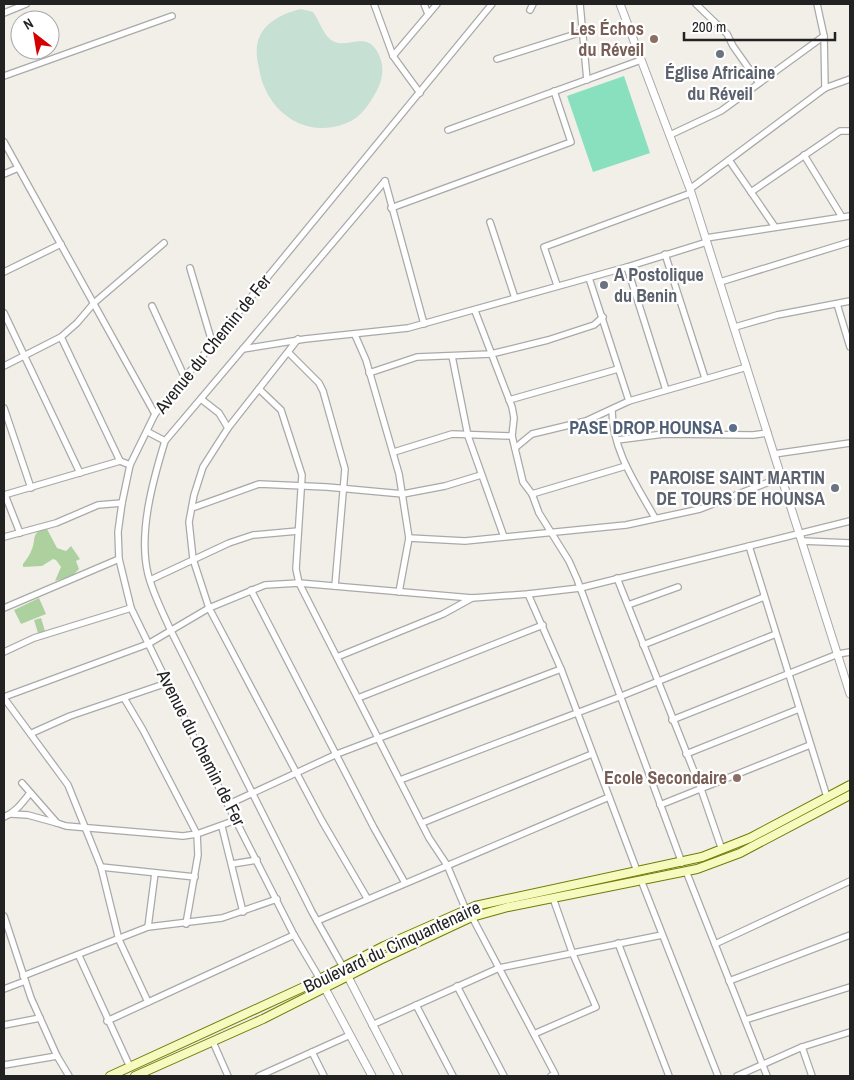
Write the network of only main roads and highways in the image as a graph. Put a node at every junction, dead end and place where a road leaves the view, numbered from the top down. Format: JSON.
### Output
{"nodes":[{"id":1,"x":850,"y":785,"type":"edge"},
{"id":2,"x":850,"y":795,"type":"edge"},
{"id":3,"x":110,"y":1076,"type":"edge"},
{"id":4,"x":135,"y":1076,"type":"edge"}],
"edges":[{"from":1,"to":3,"type":"main road","name":"Boulevard du Cinquantenaire"},
{"from":2,"to":4,"type":"main road","name":"Boulevard du Cinquantenaire"}]}
